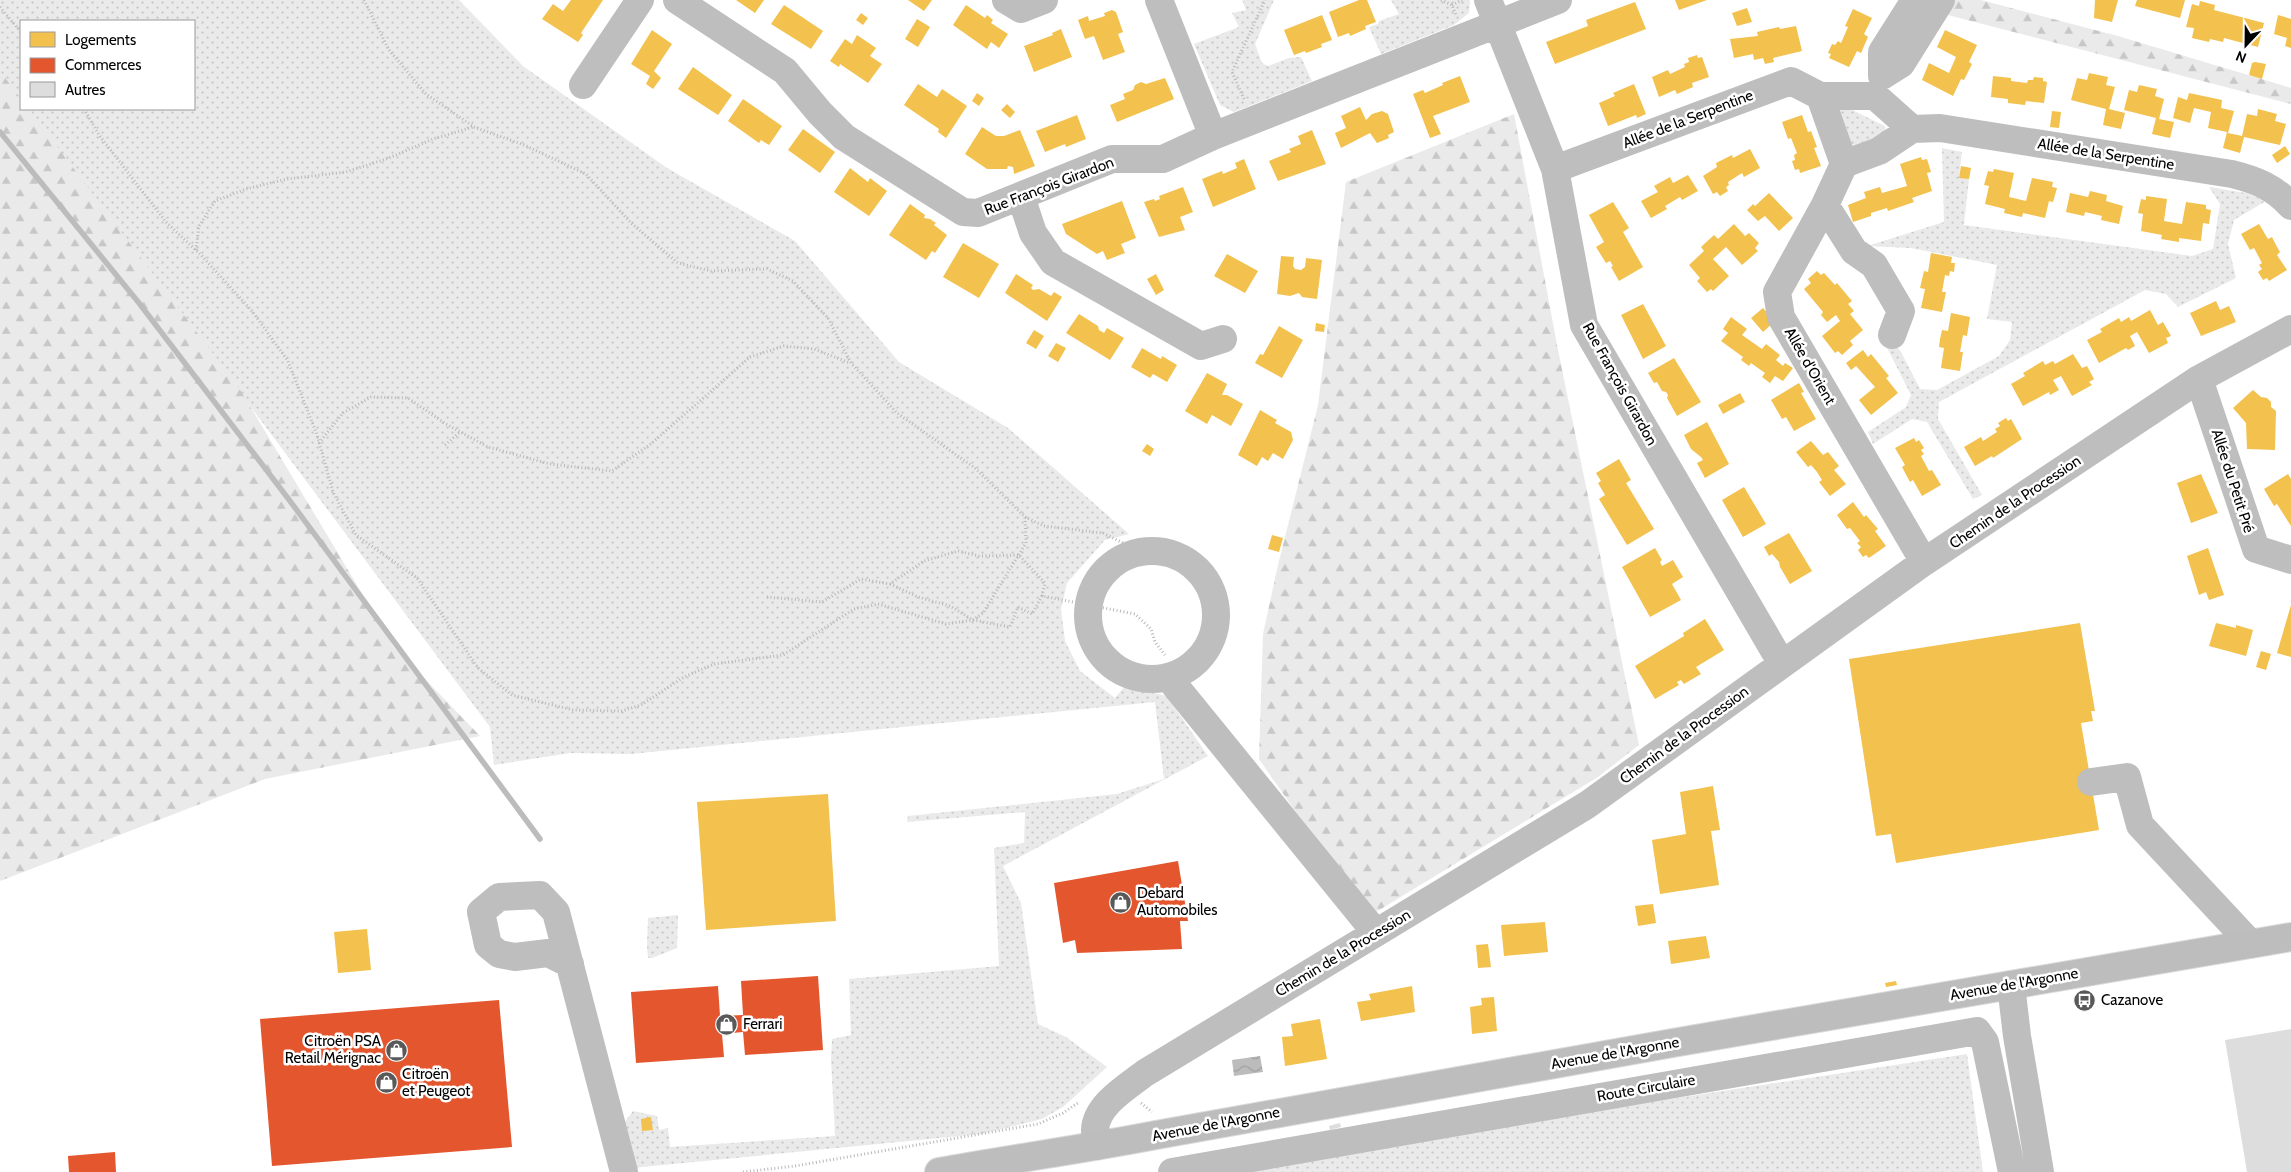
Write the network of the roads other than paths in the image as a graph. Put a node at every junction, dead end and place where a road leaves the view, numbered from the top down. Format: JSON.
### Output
{"nodes":[{"id":1,"x":640,"y":0,"type":"edge"},
{"id":2,"x":677,"y":0,"type":"edge"},
{"id":3,"x":1006,"y":0,"type":"edge"},
{"id":4,"x":1044,"y":0,"type":"edge"},
{"id":5,"x":1158,"y":0,"type":"edge"},
{"id":6,"x":1558,"y":0,"type":"edge"},
{"id":7,"x":1915,"y":0,"type":"edge"},
{"id":8,"x":1941,"y":0,"type":"edge"},
{"id":9,"x":1492,"y":12,"type":"edge"},
{"id":10,"x":583,"y":85,"type":"dead end"},
{"id":11,"x":1878,"y":86,"type":"junction"},
{"id":12,"x":1820,"y":96,"type":"junction"},
{"id":13,"x":1912,"y":129,"type":"junction"},
{"id":14,"x":1212,"y":136,"type":"junction"},
{"id":15,"x":1844,"y":164,"type":"junction"},
{"id":16,"x":1555,"y":169,"type":"junction"},
{"id":17,"x":1021,"y":197,"type":"junction"},
{"id":18,"x":1825,"y":205,"type":"junction"},
{"id":19,"x":2291,"y":206,"type":"edge"},
{"id":20,"x":2291,"y":329,"type":"edge"},
{"id":21,"x":1892,"y":335,"type":"dead end"},
{"id":22,"x":1223,"y":339,"type":"dead end"},
{"id":23,"x":2199,"y":379,"type":"junction"},
{"id":24,"x":2291,"y":560,"type":"edge"},
{"id":25,"x":1924,"y":562,"type":"junction"},
{"id":26,"x":1782,"y":664,"type":"junction"},
{"id":27,"x":1168,"y":677,"type":"junction"},
{"id":28,"x":2091,"y":782,"type":"dead end"},
{"id":29,"x":1376,"y":933,"type":"junction"},
{"id":30,"x":2291,"y":937,"type":"edge"},
{"id":31,"x":2251,"y":944,"type":"junction"},
{"id":32,"x":570,"y":964,"type":"dead end"},
{"id":33,"x":2011,"y":985,"type":"junction"},
{"id":34,"x":1097,"y":1146,"type":"junction"},
{"id":35,"x":624,"y":1172,"type":"edge"},
{"id":36,"x":942,"y":1172,"type":"edge"},
{"id":37,"x":1172,"y":1172,"type":"edge"},
{"id":38,"x":2012,"y":1172,"type":"edge"},
{"id":39,"x":2040,"y":1172,"type":"edge"}],
"edges":[{"from":1,"to":10,"type":"street"},
{"from":2,"to":17,"type":"street","name":"Rue François Girardon"},
{"from":3,"to":4,"type":"street"},
{"from":5,"to":14,"type":"street"},
{"from":6,"to":9,"type":"street"},
{"from":7,"to":11,"type":"street"},
{"from":8,"to":11,"type":"street"},
{"from":9,"to":14,"type":"street","name":"Rue François Girardon"},
{"from":9,"to":16,"type":"street","name":"Rue François Girardon"},
{"from":11,"to":12,"type":"street"},
{"from":11,"to":13,"type":"street"},
{"from":12,"to":15,"type":"street"},
{"from":12,"to":16,"type":"street","name":"Allée de la Serpentine"},
{"from":13,"to":15,"type":"street"},
{"from":13,"to":19,"type":"street","name":"Allée de la Serpentine"},
{"from":14,"to":17,"type":"street","name":"Rue François Girardon"},
{"from":15,"to":18,"type":"street","name":"Allée d'Orient"},
{"from":16,"to":26,"type":"street","name":"Rue François Girardon"},
{"from":17,"to":22,"type":"street"},
{"from":18,"to":21,"type":"street"},
{"from":18,"to":25,"type":"street","name":"Allée d'Orient"},
{"from":20,"to":23,"type":"street","name":"Chemin de la Procession"},
{"from":23,"to":24,"type":"street","name":"Allée du Petit Pré"},
{"from":23,"to":25,"type":"street","name":"Chemin de la Procession"},
{"from":25,"to":26,"type":"street","name":"Chemin de la Procession"},
{"from":26,"to":29,"type":"street","name":"Chemin de la Procession"},
{"from":27,"to":27,"type":"street"},
{"from":27,"to":29,"type":"street"},
{"from":28,"to":31,"type":"street"},
{"from":29,"to":34,"type":"street","name":"Chemin de la Procession"},
{"from":30,"to":31,"type":"main road","name":"Avenue de l'Argonne"},
{"from":31,"to":33,"type":"main road","name":"Avenue de l'Argonne"},
{"from":32,"to":35,"type":"street"},
{"from":33,"to":34,"type":"main road","name":"Avenue de l'Argonne"},
{"from":33,"to":39,"type":"street"},
{"from":34,"to":36,"type":"main road","name":"Avenue de l'Argonne"},
{"from":37,"to":38,"type":"street","name":"Route Circulaire"}]}
